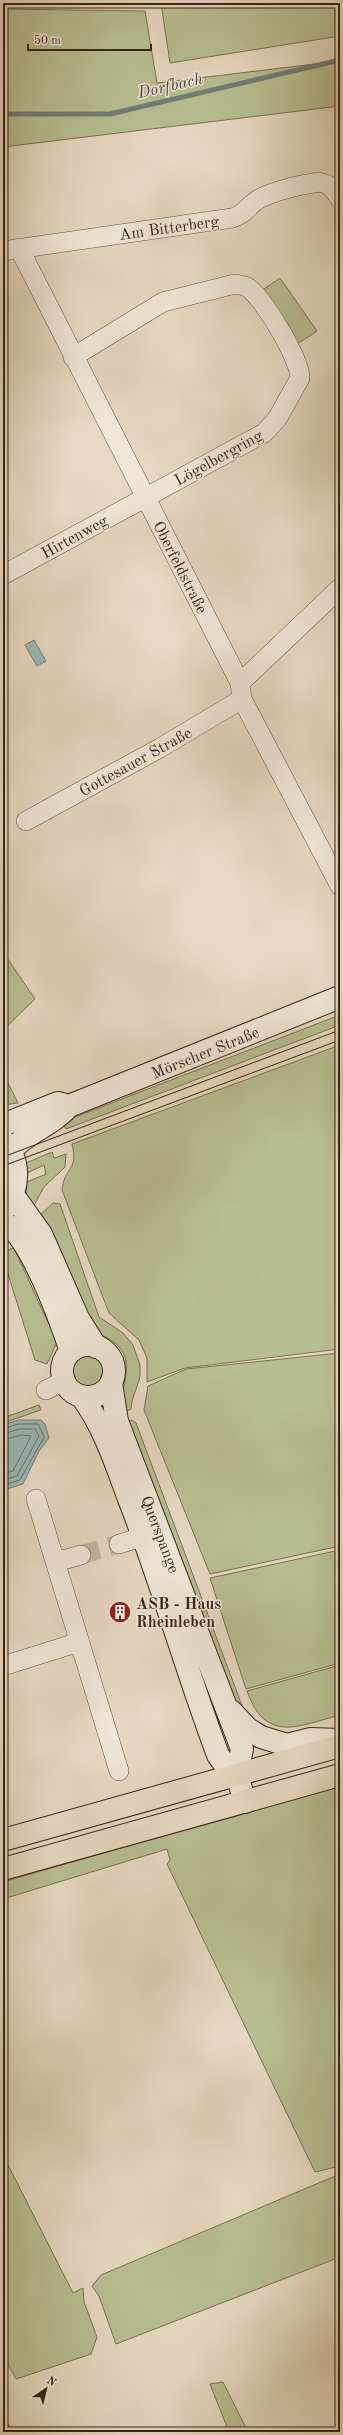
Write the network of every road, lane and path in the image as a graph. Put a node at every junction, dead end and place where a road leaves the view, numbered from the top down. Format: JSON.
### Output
{"nodes":[{"id":1,"x":340,"y":199,"type":"edge"},
{"id":2,"x":11,"y":250,"type":"edge"},
{"id":3,"x":73,"y":357,"type":"junction"},
{"id":4,"x":145,"y":496,"type":"junction"},
{"id":5,"x":3,"y":575,"type":"edge"},
{"id":6,"x":340,"y":588,"type":"edge"},
{"id":7,"x":241,"y":691,"type":"junction"},
{"id":8,"x":26,"y":821,"type":"dead end"},
{"id":9,"x":340,"y":886,"type":"edge"},
{"id":10,"x":340,"y":997,"type":"edge"},
{"id":11,"x":69,"y":1106,"type":"junction"},
{"id":12,"x":3,"y":1125,"type":"edge"},
{"id":13,"x":7,"y":1146,"type":"edge"},
{"id":14,"x":8,"y":1203,"type":"edge"},
{"id":15,"x":3,"y":1222,"type":"edge"},
{"id":16,"x":96,"y":1347,"type":"junction"},
{"id":17,"x":71,"y":1352,"type":"junction"},
{"id":18,"x":111,"y":1383,"type":"junction"},
{"id":19,"x":82,"y":1397,"type":"junction"},
{"id":20,"x":36,"y":1499,"type":"dead end"},
{"id":21,"x":152,"y":1534,"type":"junction"},
{"id":22,"x":119,"y":1544,"type":"tunnel mouth"},
{"id":23,"x":81,"y":1555,"type":"tunnel mouth"},
{"id":24,"x":55,"y":1562,"type":"junction"},
{"id":25,"x":77,"y":1635,"type":"junction"},
{"id":26,"x":3,"y":1666,"type":"edge"},
{"id":27,"x":228,"y":1709,"type":"junction"},
{"id":28,"x":340,"y":1740,"type":"edge"},
{"id":29,"x":340,"y":1746,"type":"edge"},
{"id":30,"x":119,"y":1771,"type":"dead end"},
{"id":31,"x":236,"y":1775,"type":"junction"},
{"id":32,"x":340,"y":1775,"type":"edge"},
{"id":33,"x":245,"y":1802,"type":"junction"},
{"id":34,"x":3,"y":1840,"type":"edge"},
{"id":35,"x":3,"y":1869,"type":"edge"}],
"edges":[{"from":1,"to":2,"type":"street","name":"Am Bitterberg"},
{"from":2,"to":3,"type":"street","name":"Oberfeldstraße"},
{"from":3,"to":4,"type":"street","name":"Oberfeldstraße"},
{"from":3,"to":4,"type":"street","name":"Lögelbergring"},
{"from":4,"to":5,"type":"street","name":"Hirtenweg"},
{"from":4,"to":7,"type":"street","name":"Oberfeldstraße"},
{"from":6,"to":7,"type":"street","name":"Gottesauer Straße"},
{"from":7,"to":8,"type":"street","name":"Gottesauer Straße"},
{"from":7,"to":9,"type":"street","name":"Oberfeldstraße"},
{"from":10,"to":11,"type":"main road","name":"Mörscher Straße"},
{"from":11,"to":12,"type":"main road","name":"Mörscher Straße"},
{"from":11,"to":13,"type":"main road","name":"Mörscher Straße"},
{"from":13,"to":14,"type":"main road"},
{"from":14,"to":16,"type":"main road"},
{"from":15,"to":17,"type":"main road"},
{"from":16,"to":17,"type":"main road"},
{"from":16,"to":18,"type":"main road"},
{"from":17,"to":19,"type":"main road"},
{"from":18,"to":19,"type":"main road"},
{"from":18,"to":21,"type":"main road","name":"Querspange"},
{"from":19,"to":21,"type":"main road","name":"Querspange"},
{"from":20,"to":24,"type":"street"},
{"from":21,"to":22,"type":"street"},
{"from":21,"to":27,"type":"main road","name":"Querspange"},
{"from":21,"to":31,"type":"main road","name":"Querspange"},
{"from":23,"to":24,"type":"street"},
{"from":24,"to":25,"type":"street"},
{"from":25,"to":26,"type":"street"},
{"from":25,"to":30,"type":"street"},
{"from":27,"to":28,"type":"main road"},
{"from":27,"to":31,"type":"main road","name":"Querspange"},
{"from":29,"to":31,"type":"main road"},
{"from":31,"to":33,"type":"main road","name":"Querspange"},
{"from":31,"to":34,"type":"main road"},
{"from":32,"to":33,"type":"main road"},
{"from":33,"to":35,"type":"main road"}]}
